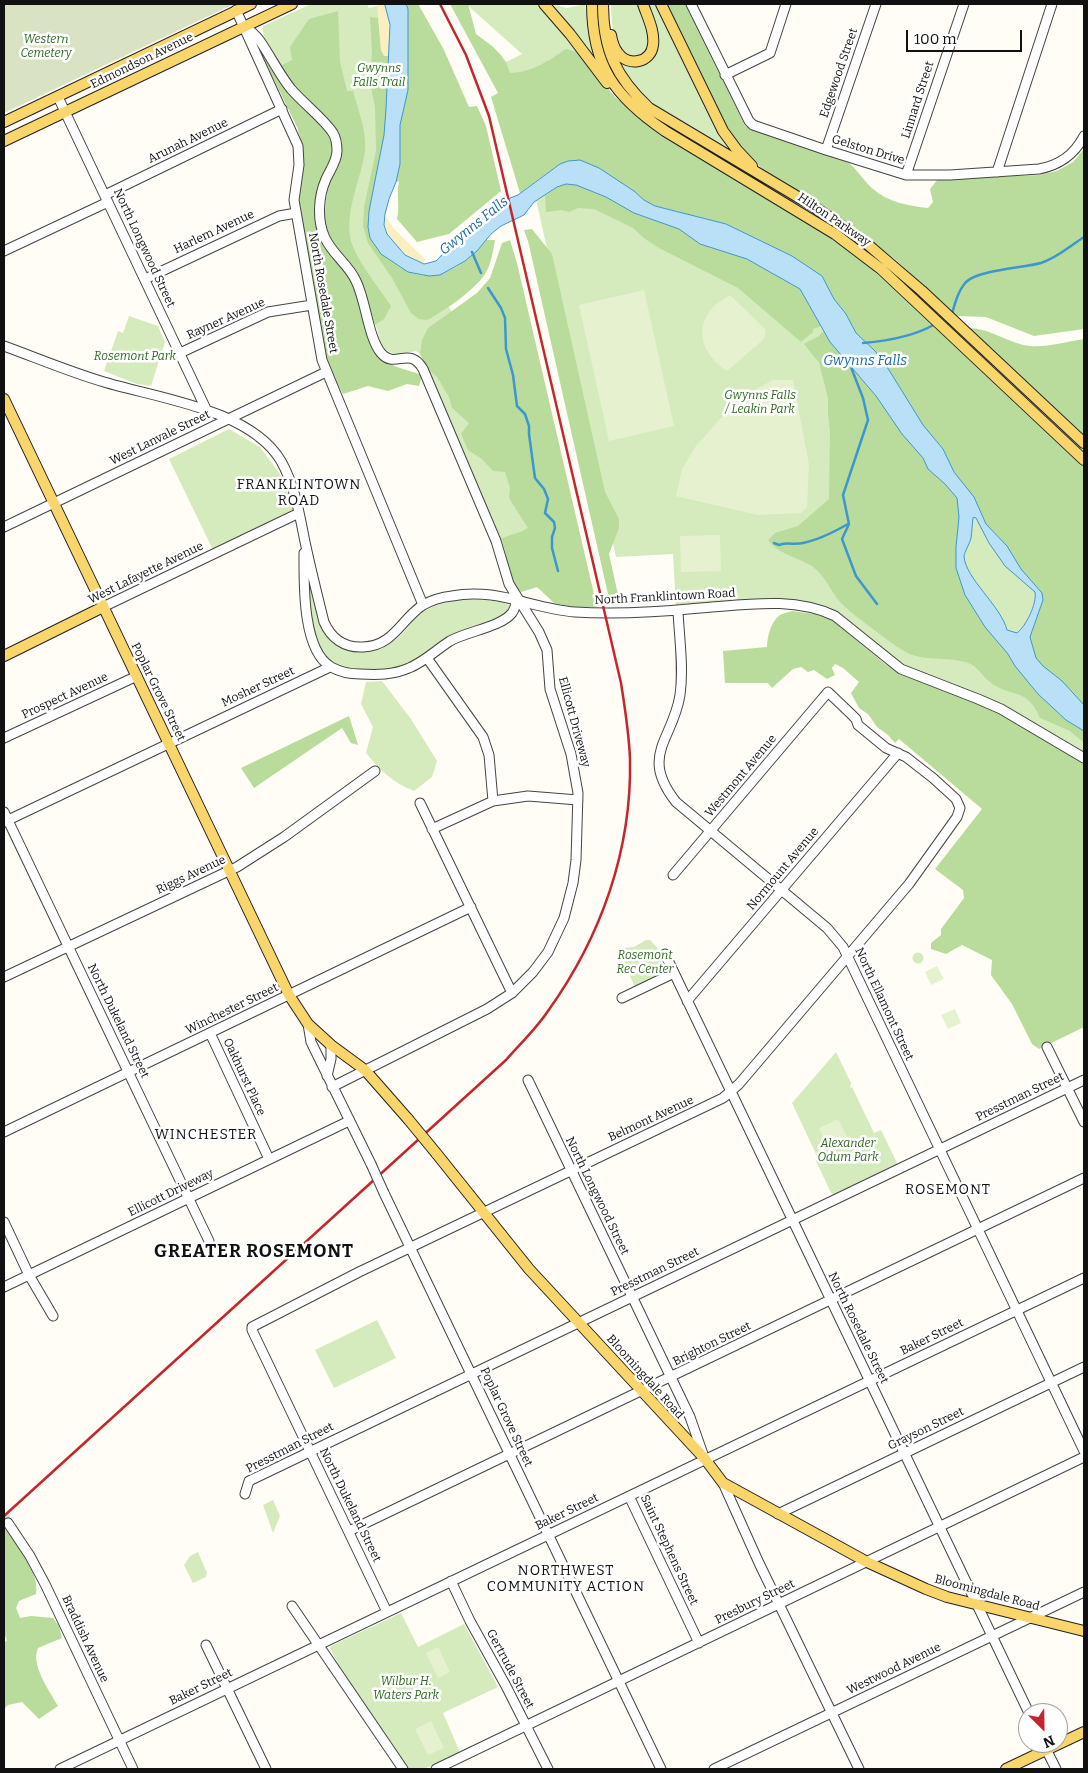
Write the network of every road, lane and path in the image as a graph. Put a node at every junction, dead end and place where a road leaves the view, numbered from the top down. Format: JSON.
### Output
{"nodes":[{"id":1,"x":251,"y":4,"type":"edge"},
{"id":2,"x":544,"y":4,"type":"edge"},
{"id":3,"x":592,"y":4,"type":"edge"},
{"id":4,"x":603,"y":4,"type":"edge"},
{"id":5,"x":643,"y":4,"type":"edge"},
{"id":6,"x":661,"y":4,"type":"edge"},
{"id":7,"x":691,"y":4,"type":"edge"},
{"id":8,"x":786,"y":4,"type":"edge"},
{"id":9,"x":876,"y":4,"type":"edge"},
{"id":10,"x":964,"y":4,"type":"edge"},
{"id":11,"x":1052,"y":4,"type":"edge"},
{"id":12,"x":287,"y":6,"type":"edge"},
{"id":13,"x":236,"y":10,"type":"junction"},
{"id":14,"x":244,"y":25,"type":"junction"},
{"id":15,"x":725,"y":75,"type":"junction"},
{"id":16,"x":58,"y":97,"type":"junction"},
{"id":17,"x":628,"y":102,"type":"junction"},
{"id":18,"x":282,"y":110,"type":"junction"},
{"id":19,"x":65,"y":112,"type":"junction"},
{"id":20,"x":4,"y":122,"type":"edge"},
{"id":21,"x":1084,"y":136,"type":"edge"},
{"id":22,"x":4,"y":141,"type":"edge"},
{"id":23,"x":826,"y":150,"type":"junction"},
{"id":24,"x":997,"y":172,"type":"junction"},
{"id":25,"x":906,"y":175,"type":"junction"},
{"id":26,"x":763,"y":177,"type":"junction"},
{"id":27,"x":106,"y":199,"type":"junction"},
{"id":28,"x":296,"y":213,"type":"junction"},
{"id":29,"x":4,"y":251,"type":"edge"},
{"id":30,"x":144,"y":279,"type":"junction"},
{"id":31,"x":312,"y":305,"type":"junction"},
{"id":32,"x":4,"y":346,"type":"edge"},
{"id":33,"x":180,"y":353,"type":"junction"},
{"id":34,"x":326,"y":372,"type":"junction"},
{"id":35,"x":4,"y":399,"type":"edge"},
{"id":36,"x":206,"y":409,"type":"junction"},
{"id":37,"x":228,"y":419,"type":"junction"},
{"id":38,"x":1084,"y":443,"type":"edge"},
{"id":39,"x":1084,"y":460,"type":"edge"},
{"id":40,"x":54,"y":503,"type":"junction"},
{"id":41,"x":299,"y":513,"type":"junction"},
{"id":42,"x":4,"y":527,"type":"edge"},
{"id":43,"x":304,"y":536,"type":"junction"},
{"id":44,"x":517,"y":599,"type":"junction"},
{"id":45,"x":423,"y":605,"type":"junction"},
{"id":46,"x":103,"y":607,"type":"junction"},
{"id":47,"x":678,"y":610,"type":"junction"},
{"id":48,"x":4,"y":656,"type":"edge"},
{"id":49,"x":427,"y":658,"type":"junction"},
{"id":50,"x":330,"y":667,"type":"junction"},
{"id":51,"x":136,"y":676,"type":"junction"},
{"id":52,"x":4,"y":738,"type":"edge"},
{"id":53,"x":169,"y":744,"type":"junction"},
{"id":54,"x":898,"y":753,"type":"junction"},
{"id":55,"x":1084,"y":758,"type":"edge"},
{"id":56,"x":375,"y":771,"type":"dead end"},
{"id":57,"x":578,"y":800,"type":"junction"},
{"id":58,"x":493,"y":801,"type":"junction"},
{"id":59,"x":420,"y":803,"type":"dead end"},
{"id":60,"x":5,"y":818,"type":"edge"},
{"id":61,"x":432,"y":829,"type":"junction"},
{"id":62,"x":711,"y":830,"type":"junction"},
{"id":63,"x":229,"y":870,"type":"junction"},
{"id":64,"x":673,"y":875,"type":"dead end"},
{"id":65,"x":782,"y":889,"type":"junction"},
{"id":66,"x":470,"y":908,"type":"junction"},
{"id":67,"x":68,"y":947,"type":"junction"},
{"id":68,"x":665,"y":954,"type":"dead end"},
{"id":69,"x":848,"y":956,"type":"junction"},
{"id":70,"x":674,"y":973,"type":"junction"},
{"id":71,"x":4,"y":977,"type":"edge"},
{"id":72,"x":512,"y":993,"type":"junction"},
{"id":73,"x":289,"y":995,"type":"junction"},
{"id":74,"x":622,"y":998,"type":"dead end"},
{"id":75,"x":687,"y":1001,"type":"junction"},
{"id":76,"x":308,"y":1024,"type":"junction"},
{"id":77,"x":210,"y":1033,"type":"junction"},
{"id":78,"x":332,"y":1045,"type":"junction"},
{"id":79,"x":1047,"y":1047,"type":"dead end"},
{"id":80,"x":365,"y":1070,"type":"junction"},
{"id":81,"x":129,"y":1072,"type":"junction"},
{"id":82,"x":327,"y":1076,"type":"junction"},
{"id":83,"x":528,"y":1080,"type":"dead end"},
{"id":84,"x":1084,"y":1080,"type":"edge"},
{"id":85,"x":332,"y":1087,"type":"junction"},
{"id":86,"x":1067,"y":1088,"type":"junction"},
{"id":87,"x":731,"y":1092,"type":"junction"},
{"id":88,"x":349,"y":1121,"type":"junction"},
{"id":89,"x":1084,"y":1122,"type":"edge"},
{"id":90,"x":4,"y":1132,"type":"edge"},
{"id":91,"x":939,"y":1149,"type":"junction"},
{"id":92,"x":269,"y":1160,"type":"junction"},
{"id":93,"x":571,"y":1170,"type":"junction"},
{"id":94,"x":1084,"y":1178,"type":"edge"},
{"id":95,"x":188,"y":1198,"type":"junction"},
{"id":96,"x":484,"y":1212,"type":"junction"},
{"id":97,"x":792,"y":1220,"type":"junction"},
{"id":98,"x":4,"y":1222,"type":"edge"},
{"id":99,"x":978,"y":1229,"type":"junction"},
{"id":100,"x":209,"y":1241,"type":"dead end"},
{"id":101,"x":410,"y":1248,"type":"junction"},
{"id":102,"x":29,"y":1275,"type":"junction"},
{"id":103,"x":1084,"y":1278,"type":"edge"},
{"id":104,"x":4,"y":1287,"type":"edge"},
{"id":105,"x":632,"y":1296,"type":"junction"},
{"id":106,"x":831,"y":1300,"type":"junction"},
{"id":107,"x":1016,"y":1310,"type":"junction"},
{"id":108,"x":53,"y":1316,"type":"dead end"},
{"id":109,"x":578,"y":1322,"type":"junction"},
{"id":110,"x":252,"y":1327,"type":"joint"},
{"id":111,"x":1084,"y":1367,"type":"edge"},
{"id":112,"x":471,"y":1374,"type":"junction"},
{"id":113,"x":671,"y":1377,"type":"junction"},
{"id":114,"x":870,"y":1381,"type":"junction"},
{"id":115,"x":1052,"y":1383,"type":"junction"},
{"id":116,"x":641,"y":1391,"type":"junction"},
{"id":117,"x":310,"y":1451,"type":"junction"},
{"id":118,"x":1084,"y":1451,"type":"edge"},
{"id":119,"x":510,"y":1454,"type":"junction"},
{"id":120,"x":904,"y":1454,"type":"junction"},
{"id":121,"x":1084,"y":1458,"type":"edge"},
{"id":122,"x":705,"y":1459,"type":"junction"},
{"id":123,"x":723,"y":1483,"type":"junction"},
{"id":124,"x":245,"y":1494,"type":"dead end"},
{"id":125,"x":629,"y":1496,"type":"junction"},
{"id":126,"x":778,"y":1514,"type":"junction"},
{"id":127,"x":8,"y":1523,"type":"dead end"},
{"id":128,"x":940,"y":1527,"type":"junction"},
{"id":129,"x":349,"y":1531,"type":"junction"},
{"id":130,"x":548,"y":1535,"type":"junction"},
{"id":131,"x":867,"y":1562,"type":"junction"},
{"id":132,"x":451,"y":1581,"type":"junction"},
{"id":133,"x":1084,"y":1592,"type":"edge"},
{"id":134,"x":779,"y":1604,"type":"junction"},
{"id":135,"x":977,"y":1604,"type":"junction"},
{"id":136,"x":292,"y":1606,"type":"dead end"},
{"id":137,"x":387,"y":1612,"type":"junction"},
{"id":138,"x":1030,"y":1618,"type":"junction"},
{"id":139,"x":1084,"y":1631,"type":"edge"},
{"id":140,"x":992,"y":1636,"type":"junction"},
{"id":141,"x":699,"y":1643,"type":"junction"},
{"id":142,"x":206,"y":1645,"type":"dead end"},
{"id":143,"x":319,"y":1645,"type":"junction"},
{"id":144,"x":618,"y":1682,"type":"junction"},
{"id":145,"x":227,"y":1689,"type":"junction"},
{"id":146,"x":1024,"y":1703,"type":"edge"},
{"id":147,"x":832,"y":1713,"type":"junction"},
{"id":148,"x":526,"y":1726,"type":"junction"},
{"id":149,"x":1084,"y":1732,"type":"edge"},
{"id":150,"x":1068,"y":1738,"type":"edge"},
{"id":151,"x":120,"y":1740,"type":"junction"},
{"id":152,"x":1033,"y":1753,"type":"edge"},
{"id":153,"x":1048,"y":1753,"type":"edge"},
{"id":154,"x":60,"y":1769,"type":"edge"},
{"id":155,"x":134,"y":1769,"type":"edge"},
{"id":156,"x":266,"y":1769,"type":"edge"},
{"id":157,"x":403,"y":1769,"type":"edge"},
{"id":158,"x":436,"y":1769,"type":"edge"},
{"id":159,"x":548,"y":1769,"type":"edge"},
{"id":160,"x":661,"y":1769,"type":"edge"},
{"id":161,"x":714,"y":1769,"type":"edge"},
{"id":162,"x":859,"y":1769,"type":"edge"},
{"id":163,"x":1006,"y":1769,"type":"edge"},
{"id":164,"x":1056,"y":1769,"type":"edge"}],
"edges":[{"from":1,"to":13,"type":"main road","name":"Edmondson Avenue"},
{"from":2,"to":17,"type":"main road"},
{"from":3,"to":17,"type":"main road","name":"Hilton Parkway"},
{"from":4,"to":5,"type":"main road"},
{"from":4,"to":26,"type":"main road","name":"Hilton Parkway"},
{"from":6,"to":26,"type":"main road"},
{"from":7,"to":15,"type":"street","name":"Gelston Drive"},
{"from":8,"to":15,"type":"street"},
{"from":9,"to":23,"type":"street","name":"Edgewood Street"},
{"from":10,"to":25,"type":"street","name":"Linnard Street"},
{"from":11,"to":24,"type":"street"},
{"from":12,"to":14,"type":"main road","name":"Edmondson Avenue"},
{"from":13,"to":14,"type":"street","name":"North Rosedale Street"},
{"from":13,"to":16,"type":"main road","name":"Edmondson Avenue"},
{"from":14,"to":18,"type":"street","name":"North Rosedale Street"},
{"from":14,"to":19,"type":"main road","name":"Edmondson Avenue"},
{"from":14,"to":44,"type":"street","name":"Ellicott Driveway"},
{"from":15,"to":23,"type":"street","name":"Gelston Drive"},
{"from":16,"to":19,"type":"street","name":"North Longwood Street"},
{"from":16,"to":20,"type":"main road","name":"Edmondson Avenue"},
{"from":17,"to":39,"type":"main road","name":"Hilton Parkway"},
{"from":18,"to":27,"type":"street","name":"Arunah Avenue"},
{"from":18,"to":28,"type":"street","name":"North Rosedale Street"},
{"from":19,"to":22,"type":"main road","name":"Edmondson Avenue"},
{"from":19,"to":27,"type":"street","name":"North Longwood Street"},
{"from":21,"to":24,"type":"street","name":"Gelston Drive"},
{"from":23,"to":25,"type":"street","name":"Gelston Drive"},
{"from":24,"to":25,"type":"street","name":"Gelston Drive"},
{"from":26,"to":38,"type":"main road","name":"Hilton Parkway"},
{"from":27,"to":29,"type":"street","name":"Arunah Avenue"},
{"from":27,"to":30,"type":"street","name":"North Longwood Street"},
{"from":28,"to":30,"type":"street","name":"Harlem Avenue"},
{"from":28,"to":31,"type":"street","name":"North Rosedale Street"},
{"from":30,"to":33,"type":"street","name":"North Longwood Street"},
{"from":31,"to":33,"type":"street","name":"Rayner Avenue"},
{"from":31,"to":34,"type":"street","name":"North Rosedale Street"},
{"from":32,"to":36,"type":"street","name":"North Franklintown Road"},
{"from":33,"to":36,"type":"street","name":"North Longwood Street"},
{"from":34,"to":37,"type":"street","name":"West Lanvale Street"},
{"from":34,"to":45,"type":"street","name":"North Rosedale Street"},
{"from":35,"to":40,"type":"main road","name":"Poplar Grove Street"},
{"from":36,"to":37,"type":"street","name":"North Franklintown Road"},
{"from":37,"to":40,"type":"street","name":"West Lanvale Street"},
{"from":37,"to":41,"type":"street","name":"North Franklintown Road"},
{"from":40,"to":42,"type":"street","name":"West Lanvale Street"},
{"from":40,"to":46,"type":"main road","name":"Poplar Grove Street"},
{"from":41,"to":43,"type":"street","name":"North Franklintown Road"},
{"from":41,"to":46,"type":"street","name":"West Lafayette Avenue"},
{"from":43,"to":45,"type":"street","name":"North Franklintown Road"},
{"from":43,"to":50,"type":"street","name":"North Franklintown Road"},
{"from":44,"to":45,"type":"street","name":"North Franklintown Road"},
{"from":44,"to":47,"type":"street","name":"North Franklintown Road"},
{"from":44,"to":49,"type":"street"},
{"from":44,"to":57,"type":"street","name":"Ellicott Driveway"},
{"from":46,"to":48,"type":"main road","name":"West Lafayette Avenue"},
{"from":46,"to":51,"type":"main road","name":"Poplar Grove Street"},
{"from":47,"to":55,"type":"street","name":"North Franklintown Road"},
{"from":47,"to":62,"type":"street","name":"North Ellamont Street"},
{"from":49,"to":50,"type":"street"},
{"from":49,"to":58,"type":"street"},
{"from":50,"to":53,"type":"street","name":"Mosher Street"},
{"from":51,"to":52,"type":"street","name":"Prospect Avenue"},
{"from":51,"to":53,"type":"main road","name":"Poplar Grove Street"},
{"from":53,"to":60,"type":"street","name":"Mosher Street"},
{"from":53,"to":63,"type":"main road","name":"Poplar Grove Street"},
{"from":54,"to":62,"type":"street","name":"Westmont Avenue"},
{"from":54,"to":65,"type":"street","name":"Normount Avenue"},
{"from":54,"to":69,"type":"street","name":"Belmont Avenue"},
{"from":56,"to":63,"type":"street","name":"Riggs Avenue"},
{"from":57,"to":58,"type":"street"},
{"from":57,"to":72,"type":"street","name":"Ellicott Driveway"},
{"from":58,"to":61,"type":"street"},
{"from":59,"to":61,"type":"street"},
{"from":60,"to":67,"type":"street","name":"North Dukeland Street"},
{"from":61,"to":66,"type":"street"},
{"from":62,"to":64,"type":"street","name":"Westmont Avenue"},
{"from":62,"to":65,"type":"street","name":"North Ellamont Street"},
{"from":63,"to":67,"type":"street","name":"Riggs Avenue"},
{"from":63,"to":73,"type":"main road","name":"Poplar Grove Street"},
{"from":65,"to":69,"type":"street","name":"North Ellamont Street"},
{"from":65,"to":75,"type":"street","name":"Normount Avenue"},
{"from":66,"to":72,"type":"street"},
{"from":66,"to":73,"type":"street","name":"Winchester Street"},
{"from":67,"to":71,"type":"street","name":"Riggs Avenue"},
{"from":67,"to":81,"type":"street","name":"North Dukeland Street"},
{"from":68,"to":70,"type":"street","name":"North Rosedale Street"},
{"from":69,"to":87,"type":"street","name":"Belmont Avenue"},
{"from":69,"to":91,"type":"street","name":"North Ellamont Street"},
{"from":70,"to":74,"type":"street"},
{"from":70,"to":75,"type":"street","name":"North Rosedale Street"},
{"from":72,"to":80,"type":"street","name":"Ellicott Driveway"},
{"from":73,"to":76,"type":"main road","name":"Bloomingdale Road"},
{"from":73,"to":77,"type":"street","name":"Winchester Street"},
{"from":75,"to":87,"type":"street","name":"North Rosedale Street"},
{"from":76,"to":78,"type":"main road","name":"Bloomingdale Road"},
{"from":76,"to":82,"type":"street","name":"Poplar Grove Street"},
{"from":77,"to":81,"type":"street","name":"Winchester Street"},
{"from":77,"to":92,"type":"street","name":"Oakhurst Place"},
{"from":78,"to":80,"type":"main road","name":"Bloomingdale Road"},
{"from":78,"to":82,"type":"street"},
{"from":79,"to":86,"type":"street"},
{"from":80,"to":85,"type":"street","name":"Ellicott Driveway"},
{"from":80,"to":96,"type":"main road","name":"Bloomingdale Road","bridge":true},
{"from":81,"to":90,"type":"street","name":"Winchester Street"},
{"from":81,"to":95,"type":"street","name":"North Dukeland Street"},
{"from":82,"to":85,"type":"street","name":"Poplar Grove Street"},
{"from":83,"to":93,"type":"street","name":"North Longwood Street"},
{"from":84,"to":86,"type":"street","name":"Presstman Street"},
{"from":85,"to":88,"type":"street","name":"Poplar Grove Street"},
{"from":86,"to":89,"type":"street"},
{"from":86,"to":91,"type":"street","name":"Presstman Street"},
{"from":87,"to":93,"type":"street","name":"Belmont Avenue"},
{"from":87,"to":97,"type":"street","name":"North Rosedale Street"},
{"from":88,"to":92,"type":"street","name":"Ellicott Driveway"},
{"from":88,"to":101,"type":"street","name":"Poplar Grove Street","bridge":true},
{"from":91,"to":97,"type":"street","name":"Presstman Street"},
{"from":91,"to":99,"type":"street","name":"North Ellamont Street"},
{"from":92,"to":95,"type":"street","name":"Ellicott Driveway"},
{"from":93,"to":96,"type":"street","name":"Belmont Avenue"},
{"from":93,"to":105,"type":"street","name":"North Longwood Street"},
{"from":94,"to":99,"type":"street","name":"Brighton Street"},
{"from":95,"to":100,"type":"street","name":"North Dukeland Street"},
{"from":95,"to":102,"type":"street","name":"Ellicott Driveway"},
{"from":96,"to":101,"type":"street","name":"Belmont Avenue"},
{"from":96,"to":109,"type":"main road","name":"Bloomingdale Road"},
{"from":97,"to":105,"type":"street","name":"Presstman Street"},
{"from":97,"to":106,"type":"street","name":"North Rosedale Street"},
{"from":98,"to":102,"type":"street"},
{"from":99,"to":106,"type":"street","name":"Brighton Street"},
{"from":99,"to":107,"type":"street","name":"North Ellamont Street"},
{"from":101,"to":110,"type":"street","name":"Belmont Avenue"},
{"from":101,"to":112,"type":"street","name":"Poplar Grove Street"},
{"from":102,"to":104,"type":"street","name":"Ellicott Driveway"},
{"from":102,"to":108,"type":"street"},
{"from":103,"to":107,"type":"street","name":"Baker Street"},
{"from":105,"to":109,"type":"street","name":"Presstman Street"},
{"from":105,"to":113,"type":"street","name":"North Longwood Street"},
{"from":106,"to":113,"type":"street","name":"Brighton Street"},
{"from":106,"to":114,"type":"street","name":"North Rosedale Street"},
{"from":107,"to":114,"type":"street","name":"Baker Street"},
{"from":107,"to":115,"type":"street","name":"North Ellamont Street"},
{"from":109,"to":112,"type":"street","name":"Presstman Street"},
{"from":109,"to":116,"type":"main road","name":"Bloomingdale Road"},
{"from":110,"to":117,"type":"street","name":"North Dukeland Street"},
{"from":111,"to":115,"type":"street","name":"Grayson Street"},
{"from":112,"to":117,"type":"street","name":"Presstman Street"},
{"from":112,"to":119,"type":"street","name":"Poplar Grove Street"},
{"from":113,"to":116,"type":"street","name":"Brighton Street"},
{"from":113,"to":122,"type":"street","name":"North Longwood Street"},
{"from":114,"to":120,"type":"street","name":"North Rosedale Street"},
{"from":114,"to":122,"type":"street","name":"Baker Street"},
{"from":115,"to":118,"type":"street","name":"North Ellamont Street"},
{"from":115,"to":120,"type":"street","name":"Grayson Street"},
{"from":116,"to":119,"type":"street","name":"Brighton Street"},
{"from":116,"to":122,"type":"main road","name":"Bloomingdale Road"},
{"from":117,"to":124,"type":"street","name":"Presstman Street"},
{"from":117,"to":129,"type":"street","name":"North Dukeland Street"},
{"from":119,"to":129,"type":"street","name":"Brighton Street"},
{"from":119,"to":130,"type":"street","name":"Poplar Grove Street"},
{"from":120,"to":126,"type":"street","name":"Grayson Street"},
{"from":120,"to":128,"type":"street","name":"North Rosedale Street"},
{"from":121,"to":128,"type":"street","name":"Presbury Street"},
{"from":122,"to":123,"type":"main road","name":"Bloomingdale Road"},
{"from":122,"to":125,"type":"street","name":"Baker Street"},
{"from":123,"to":126,"type":"main road","name":"Bloomingdale Road"},
{"from":123,"to":134,"type":"street"},
{"from":125,"to":130,"type":"street","name":"Baker Street"},
{"from":125,"to":141,"type":"street","name":"Saint Stephens Street"},
{"from":126,"to":131,"type":"main road","name":"Bloomingdale Road"},
{"from":127,"to":151,"type":"street","name":"Braddish Avenue"},
{"from":128,"to":131,"type":"street","name":"Presbury Street"},
{"from":128,"to":135,"type":"street","name":"North Rosedale Street"},
{"from":129,"to":137,"type":"street","name":"North Dukeland Street"},
{"from":130,"to":132,"type":"street","name":"Baker Street"},
{"from":130,"to":144,"type":"street","name":"Poplar Grove Street"},
{"from":131,"to":134,"type":"street","name":"Presbury Street"},
{"from":131,"to":135,"type":"main road","name":"Bloomingdale Road"},
{"from":132,"to":137,"type":"street","name":"Baker Street"},
{"from":132,"to":148,"type":"street","name":"Gertrude Street"},
{"from":133,"to":138,"type":"street","name":"Westwood Avenue"},
{"from":134,"to":141,"type":"street","name":"Presbury Street"},
{"from":134,"to":147,"type":"street"},
{"from":135,"to":138,"type":"main road","name":"Bloomingdale Road"},
{"from":135,"to":140,"type":"street","name":"North Rosedale Street"},
{"from":136,"to":143,"type":"street"},
{"from":137,"to":143,"type":"street","name":"Baker Street"},
{"from":138,"to":139,"type":"main road","name":"Bloomingdale Road"},
{"from":138,"to":140,"type":"street","name":"Westwood Avenue"},
{"from":140,"to":146,"type":"street","name":"North Rosedale Street"},
{"from":140,"to":147,"type":"street","name":"Westwood Avenue"},
{"from":141,"to":144,"type":"street","name":"Presbury Street"},
{"from":142,"to":145,"type":"street"},
{"from":143,"to":145,"type":"street","name":"Baker Street"},
{"from":143,"to":157,"type":"street"},
{"from":144,"to":148,"type":"street","name":"Presbury Street"},
{"from":144,"to":160,"type":"street","name":"Poplar Grove Street"},
{"from":145,"to":151,"type":"street","name":"Baker Street"},
{"from":145,"to":156,"type":"street"},
{"from":147,"to":161,"type":"street","name":"Westwood Avenue"},
{"from":147,"to":162,"type":"street"},
{"from":148,"to":158,"type":"street","name":"Presbury Street"},
{"from":148,"to":159,"type":"street","name":"Gertrude Street"},
{"from":149,"to":150,"type":"main road"},
{"from":151,"to":154,"type":"street","name":"Baker Street"},
{"from":151,"to":155,"type":"street","name":"Braddish Avenue"},
{"from":152,"to":163,"type":"main road"},
{"from":153,"to":164,"type":"street"}]}
